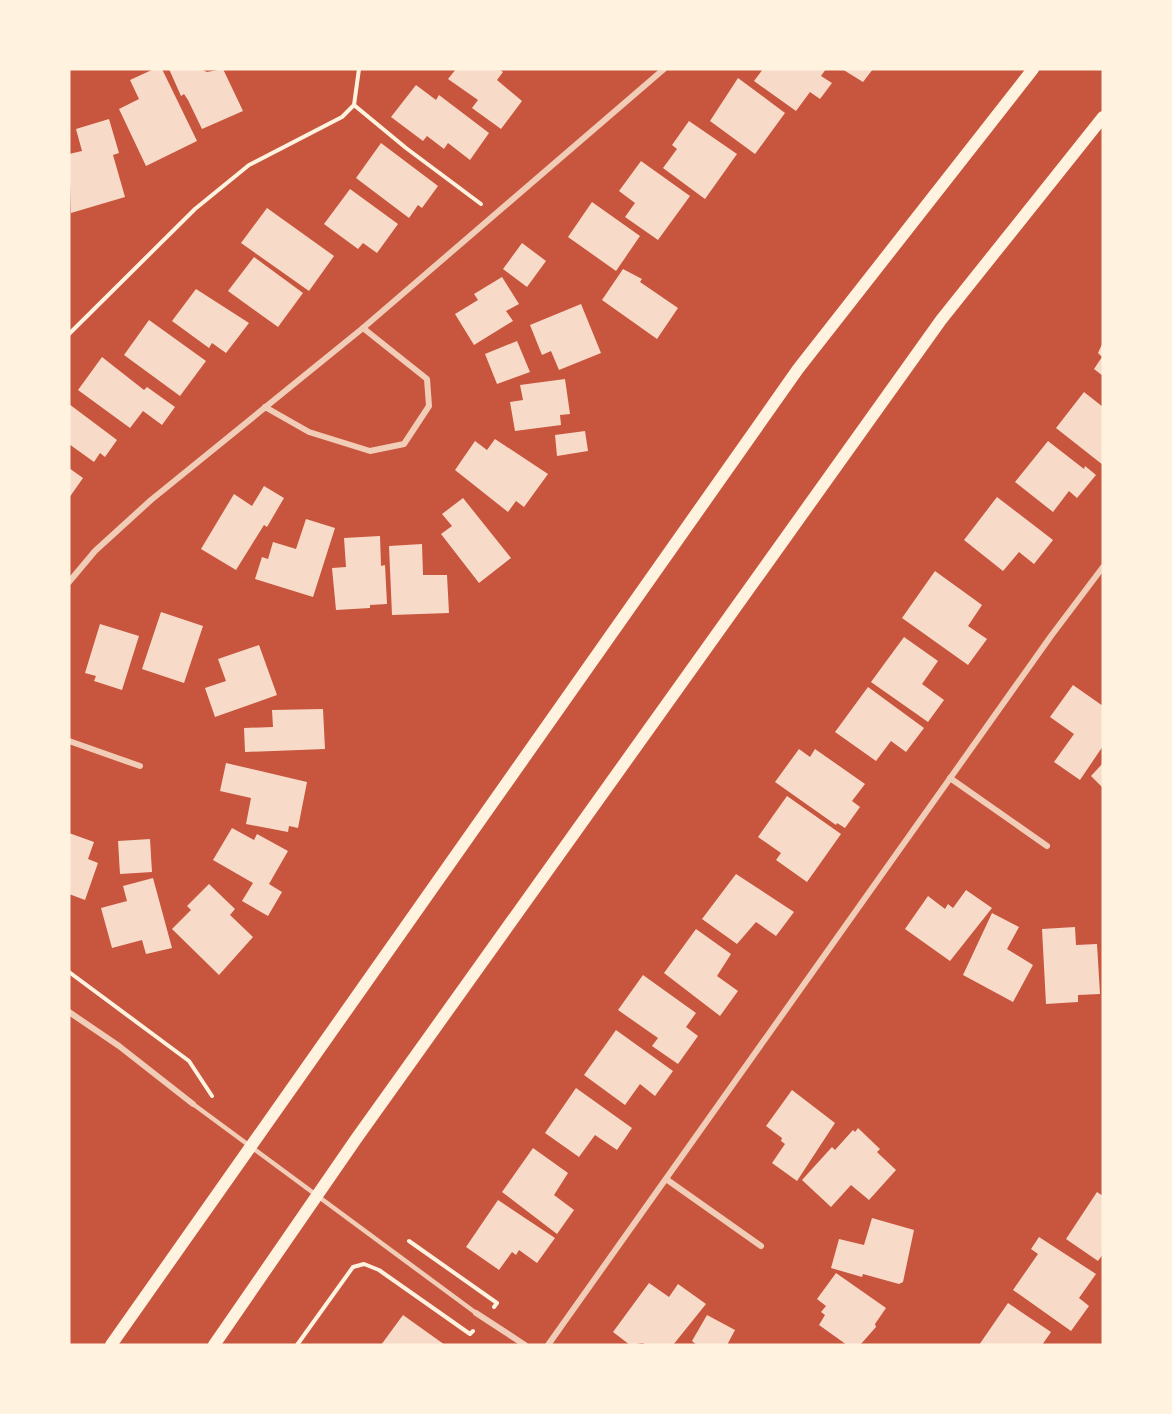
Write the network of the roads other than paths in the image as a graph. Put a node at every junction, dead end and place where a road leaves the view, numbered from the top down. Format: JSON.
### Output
{"nodes":[{"id":1,"x":664,"y":69,"type":"edge"},
{"id":2,"x":1033,"y":69,"type":"edge"},
{"id":3,"x":1103,"y":117,"type":"edge"},
{"id":4,"x":363,"y":328,"type":"junction"},
{"id":5,"x":265,"y":407,"type":"junction"},
{"id":6,"x":1103,"y":567,"type":"edge"},
{"id":7,"x":69,"y":582,"type":"edge"},
{"id":8,"x":69,"y":741,"type":"edge"},
{"id":9,"x":140,"y":766,"type":"dead end"},
{"id":10,"x":950,"y":778,"type":"junction"},
{"id":11,"x":1047,"y":846,"type":"dead end"},
{"id":12,"x":69,"y":1011,"type":"edge"},
{"id":13,"x":193,"y":1104,"type":"joint"},
{"id":14,"x":666,"y":1179,"type":"junction"},
{"id":15,"x":761,"y":1246,"type":"dead end"},
{"id":16,"x":476,"y":1313,"type":"joint"},
{"id":17,"x":111,"y":1345,"type":"edge"},
{"id":18,"x":214,"y":1345,"type":"edge"},
{"id":19,"x":525,"y":1345,"type":"edge"},
{"id":20,"x":548,"y":1345,"type":"edge"}],
"edges":[{"from":1,"to":4,"type":"street"},
{"from":2,"to":17,"type":"main road"},
{"from":3,"to":18,"type":"main road"},
{"from":4,"to":5,"type":"street"},
{"from":4,"to":5,"type":"street"},
{"from":5,"to":7,"type":"street"},
{"from":6,"to":10,"type":"street"},
{"from":8,"to":9,"type":"street"},
{"from":10,"to":11,"type":"street"},
{"from":10,"to":14,"type":"street"},
{"from":12,"to":13,"type":"street"},
{"from":13,"to":16,"type":"lane"},
{"from":14,"to":15,"type":"street"},
{"from":14,"to":20,"type":"street"},
{"from":16,"to":19,"type":"street"}]}
